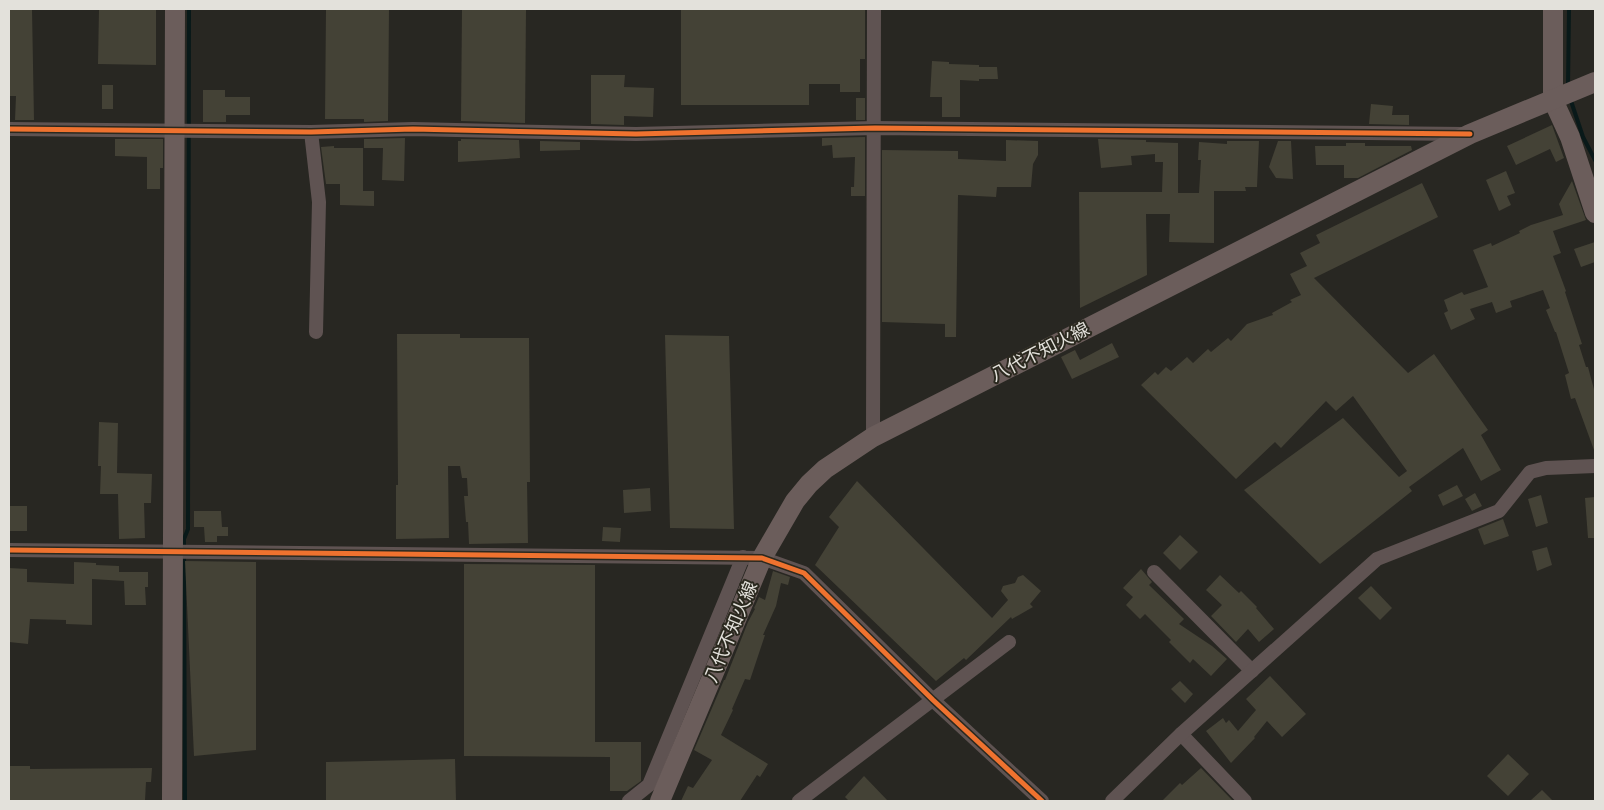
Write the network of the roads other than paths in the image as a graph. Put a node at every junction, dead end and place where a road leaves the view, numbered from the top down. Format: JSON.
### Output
{"nodes":[{"id":1,"x":175,"y":9,"type":"edge"},
{"id":2,"x":874,"y":9,"type":"edge"},
{"id":3,"x":1553,"y":9,"type":"edge"},
{"id":4,"x":1591,"y":83,"type":"edge"},
{"id":5,"x":1559,"y":97,"type":"junction"},
{"id":6,"x":9,"y":128,"type":"edge"},
{"id":7,"x":875,"y":128,"type":"junction"},
{"id":8,"x":184,"y":130,"type":"junction"},
{"id":9,"x":311,"y":132,"type":"junction"},
{"id":10,"x":1470,"y":134,"type":"junction"},
{"id":11,"x":1595,"y":213,"type":"edge"},
{"id":12,"x":316,"y":332,"type":"dead end"},
{"id":13,"x":873,"y":437,"type":"junction"},
{"id":14,"x":1595,"y":466,"type":"edge"},
{"id":15,"x":9,"y":550,"type":"edge"},
{"id":16,"x":173,"y":550,"type":"junction"},
{"id":17,"x":753,"y":557,"type":"junction"},
{"id":18,"x":1154,"y":572,"type":"dead end"},
{"id":19,"x":1009,"y":642,"type":"dead end"},
{"id":20,"x":1252,"y":671,"type":"junction"},
{"id":21,"x":933,"y":700,"type":"junction"},
{"id":22,"x":1181,"y":734,"type":"junction"},
{"id":23,"x":172,"y":801,"type":"edge"},
{"id":24,"x":629,"y":801,"type":"edge"},
{"id":25,"x":660,"y":801,"type":"edge"},
{"id":26,"x":799,"y":801,"type":"edge"},
{"id":27,"x":1042,"y":801,"type":"edge"},
{"id":28,"x":1112,"y":801,"type":"edge"},
{"id":29,"x":1246,"y":801,"type":"edge"}],
"edges":[{"from":1,"to":8,"type":"main road"},
{"from":2,"to":7,"type":"street"},
{"from":3,"to":5,"type":"main road"},
{"from":4,"to":5,"type":"main road","name":"八代不知火線"},
{"from":5,"to":10,"type":"main road","name":"八代不知火線"},
{"from":5,"to":11,"type":"main road"},
{"from":6,"to":8,"type":"street"},
{"from":7,"to":9,"type":"street"},
{"from":7,"to":10,"type":"street"},
{"from":7,"to":13,"type":"street"},
{"from":8,"to":9,"type":"street"},
{"from":8,"to":16,"type":"main road"},
{"from":9,"to":12,"type":"street"},
{"from":10,"to":13,"type":"main road","name":"八代不知火線"},
{"from":13,"to":17,"type":"main road","name":"八代不知火線"},
{"from":14,"to":20,"type":"street"},
{"from":15,"to":16,"type":"street"},
{"from":16,"to":17,"type":"street"},
{"from":16,"to":23,"type":"main road"},
{"from":17,"to":21,"type":"street"},
{"from":17,"to":24,"type":"street"},
{"from":17,"to":25,"type":"main road","name":"八代不知火線"},
{"from":18,"to":20,"type":"street"},
{"from":19,"to":21,"type":"street"},
{"from":20,"to":22,"type":"street"},
{"from":21,"to":26,"type":"street"},
{"from":21,"to":27,"type":"street"},
{"from":22,"to":28,"type":"street"},
{"from":22,"to":29,"type":"street"}]}
